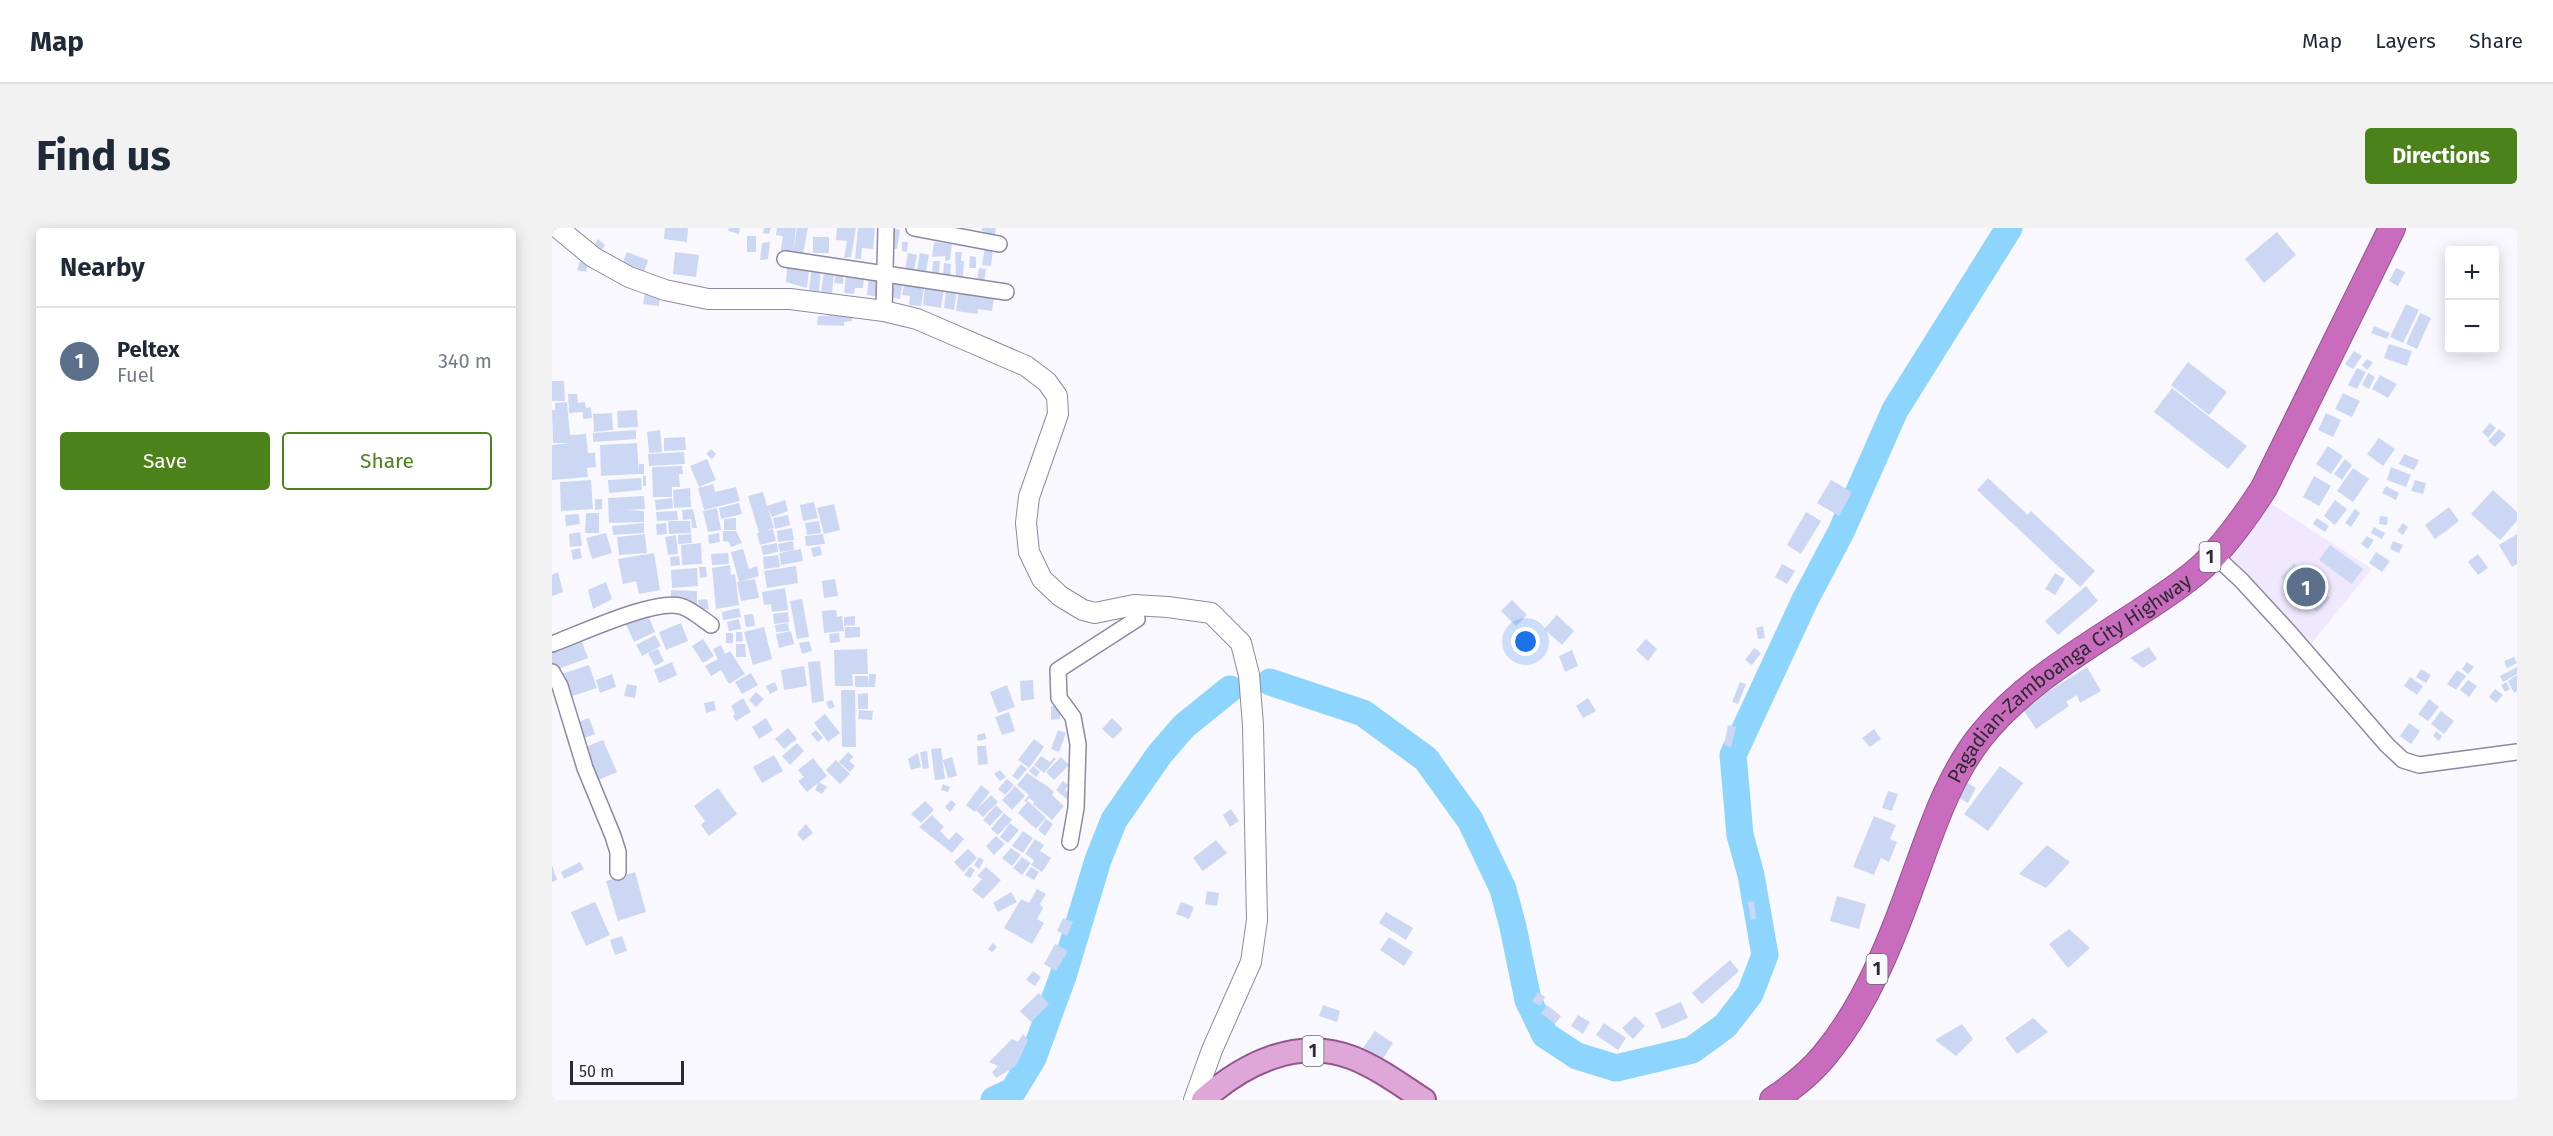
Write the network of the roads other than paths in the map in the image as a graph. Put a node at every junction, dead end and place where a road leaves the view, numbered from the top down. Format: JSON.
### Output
{"nodes":[{"id":1,"x":558,"y":228,"type":"edge"},
{"id":2,"x":886,"y":228,"type":"edge"},
{"id":3,"x":914,"y":228,"type":"edge"},
{"id":4,"x":2392,"y":228,"type":"edge"},
{"id":5,"x":999,"y":244,"type":"dead end"},
{"id":6,"x":785,"y":260,"type":"dead end"},
{"id":7,"x":885,"y":275,"type":"junction"},
{"id":8,"x":1006,"y":292,"type":"dead end"},
{"id":9,"x":884,"y":311,"type":"junction"},
{"id":10,"x":2213,"y":554,"type":"junction"},
{"id":11,"x":1134,"y":605,"type":"junction"},
{"id":12,"x":711,"y":625,"type":"dead end"},
{"id":13,"x":552,"y":644,"type":"edge"},
{"id":14,"x":552,"y":672,"type":"edge"},
{"id":15,"x":2517,"y":752,"type":"edge"},
{"id":16,"x":1070,"y":842,"type":"dead end"},
{"id":17,"x":618,"y":872,"type":"dead end"},
{"id":18,"x":1194,"y":1100,"type":"edge"},
{"id":19,"x":1203,"y":1100,"type":"edge"},
{"id":20,"x":1424,"y":1100,"type":"edge"},
{"id":21,"x":1773,"y":1100,"type":"edge"}],
"edges":[{"from":1,"to":9,"type":"main road"},
{"from":2,"to":7,"type":"street"},
{"from":3,"to":5,"type":"street"},
{"from":4,"to":10,"type":"highway","name":"Pagadian-Zamboanga City Highway","number":"1"},
{"from":6,"to":7,"type":"street"},
{"from":7,"to":8,"type":"street"},
{"from":7,"to":9,"type":"street"},
{"from":9,"to":11,"type":"main road"},
{"from":10,"to":15,"type":"street"},
{"from":10,"to":21,"type":"highway","name":"Pagadian-Zamboanga City Highway","number":"1"},
{"from":11,"to":16,"type":"street"},
{"from":11,"to":18,"type":"main road"},
{"from":12,"to":13,"type":"street"},
{"from":14,"to":17,"type":"street"},
{"from":19,"to":20,"type":"main road","number":"1"}]}
